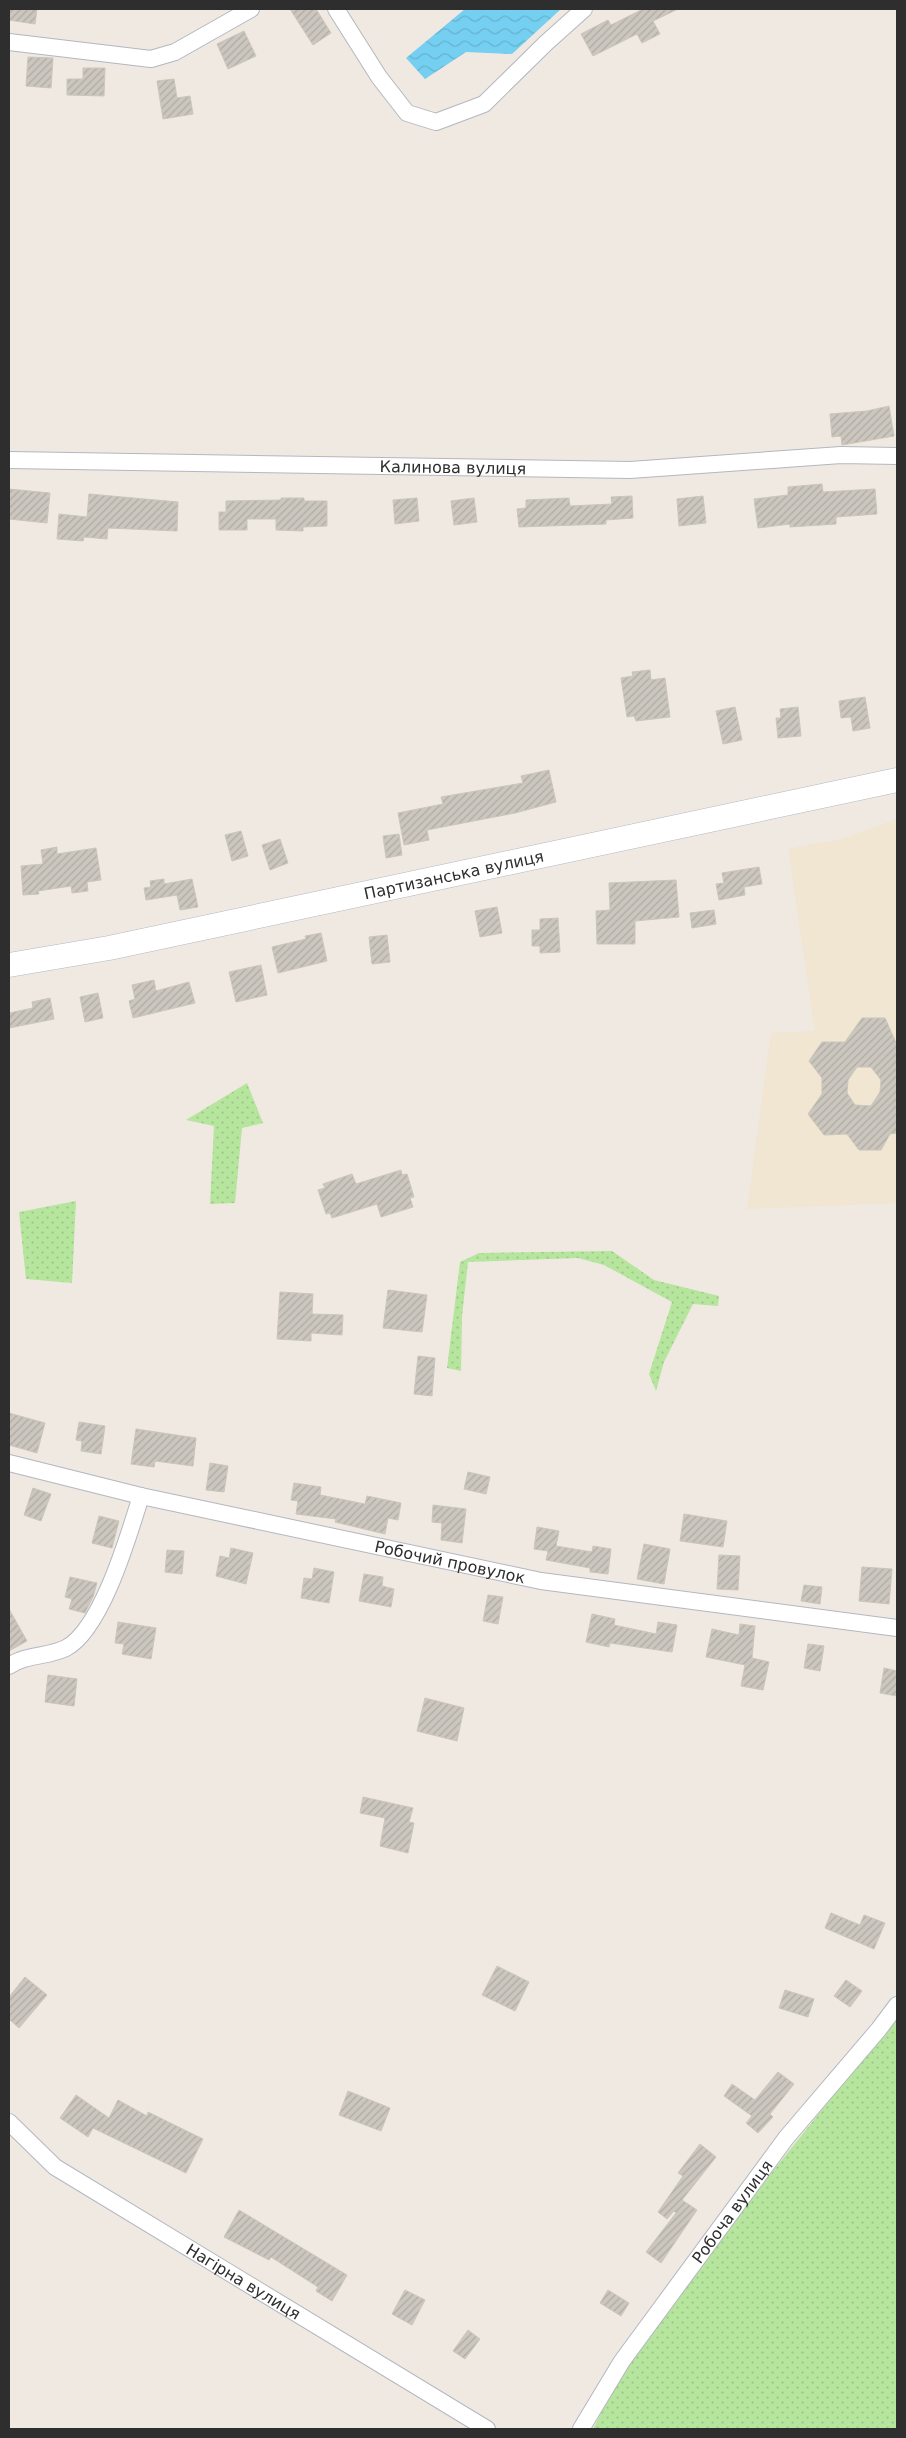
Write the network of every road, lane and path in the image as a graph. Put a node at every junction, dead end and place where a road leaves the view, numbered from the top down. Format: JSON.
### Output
{"nodes":[{"id":1,"x":251,"y":9,"type":"edge"},
{"id":2,"x":336,"y":9,"type":"edge"},
{"id":3,"x":584,"y":9,"type":"edge"},
{"id":4,"x":9,"y":42,"type":"edge"},
{"id":5,"x":897,"y":456,"type":"edge"},
{"id":6,"x":9,"y":460,"type":"edge"},
{"id":7,"x":897,"y":780,"type":"edge"},
{"id":8,"x":9,"y":965,"type":"edge"},
{"id":9,"x":9,"y":1463,"type":"edge"},
{"id":10,"x":140,"y":1496,"type":"junction"},
{"id":11,"x":897,"y":1628,"type":"edge"},
{"id":12,"x":9,"y":1666,"type":"edge"},
{"id":13,"x":897,"y":2005,"type":"edge"},
{"id":14,"x":9,"y":2122,"type":"edge"},
{"id":15,"x":487,"y":2429,"type":"edge"},
{"id":16,"x":581,"y":2429,"type":"edge"}],
"edges":[{"from":1,"to":4,"type":"street"},
{"from":2,"to":3,"type":"street"},
{"from":5,"to":6,"type":"street","name":"Калинова вулиця"},
{"from":7,"to":8,"type":"main road","name":"Партизанська вулиця"},
{"from":9,"to":10,"type":"street","name":"Робочий провулок"},
{"from":10,"to":11,"type":"street","name":"Робочий провулок"},
{"from":10,"to":12,"type":"street"},
{"from":13,"to":16,"type":"street","name":"Робоча вулиця"},
{"from":14,"to":15,"type":"street","name":"Нагірна вулиця"}]}
